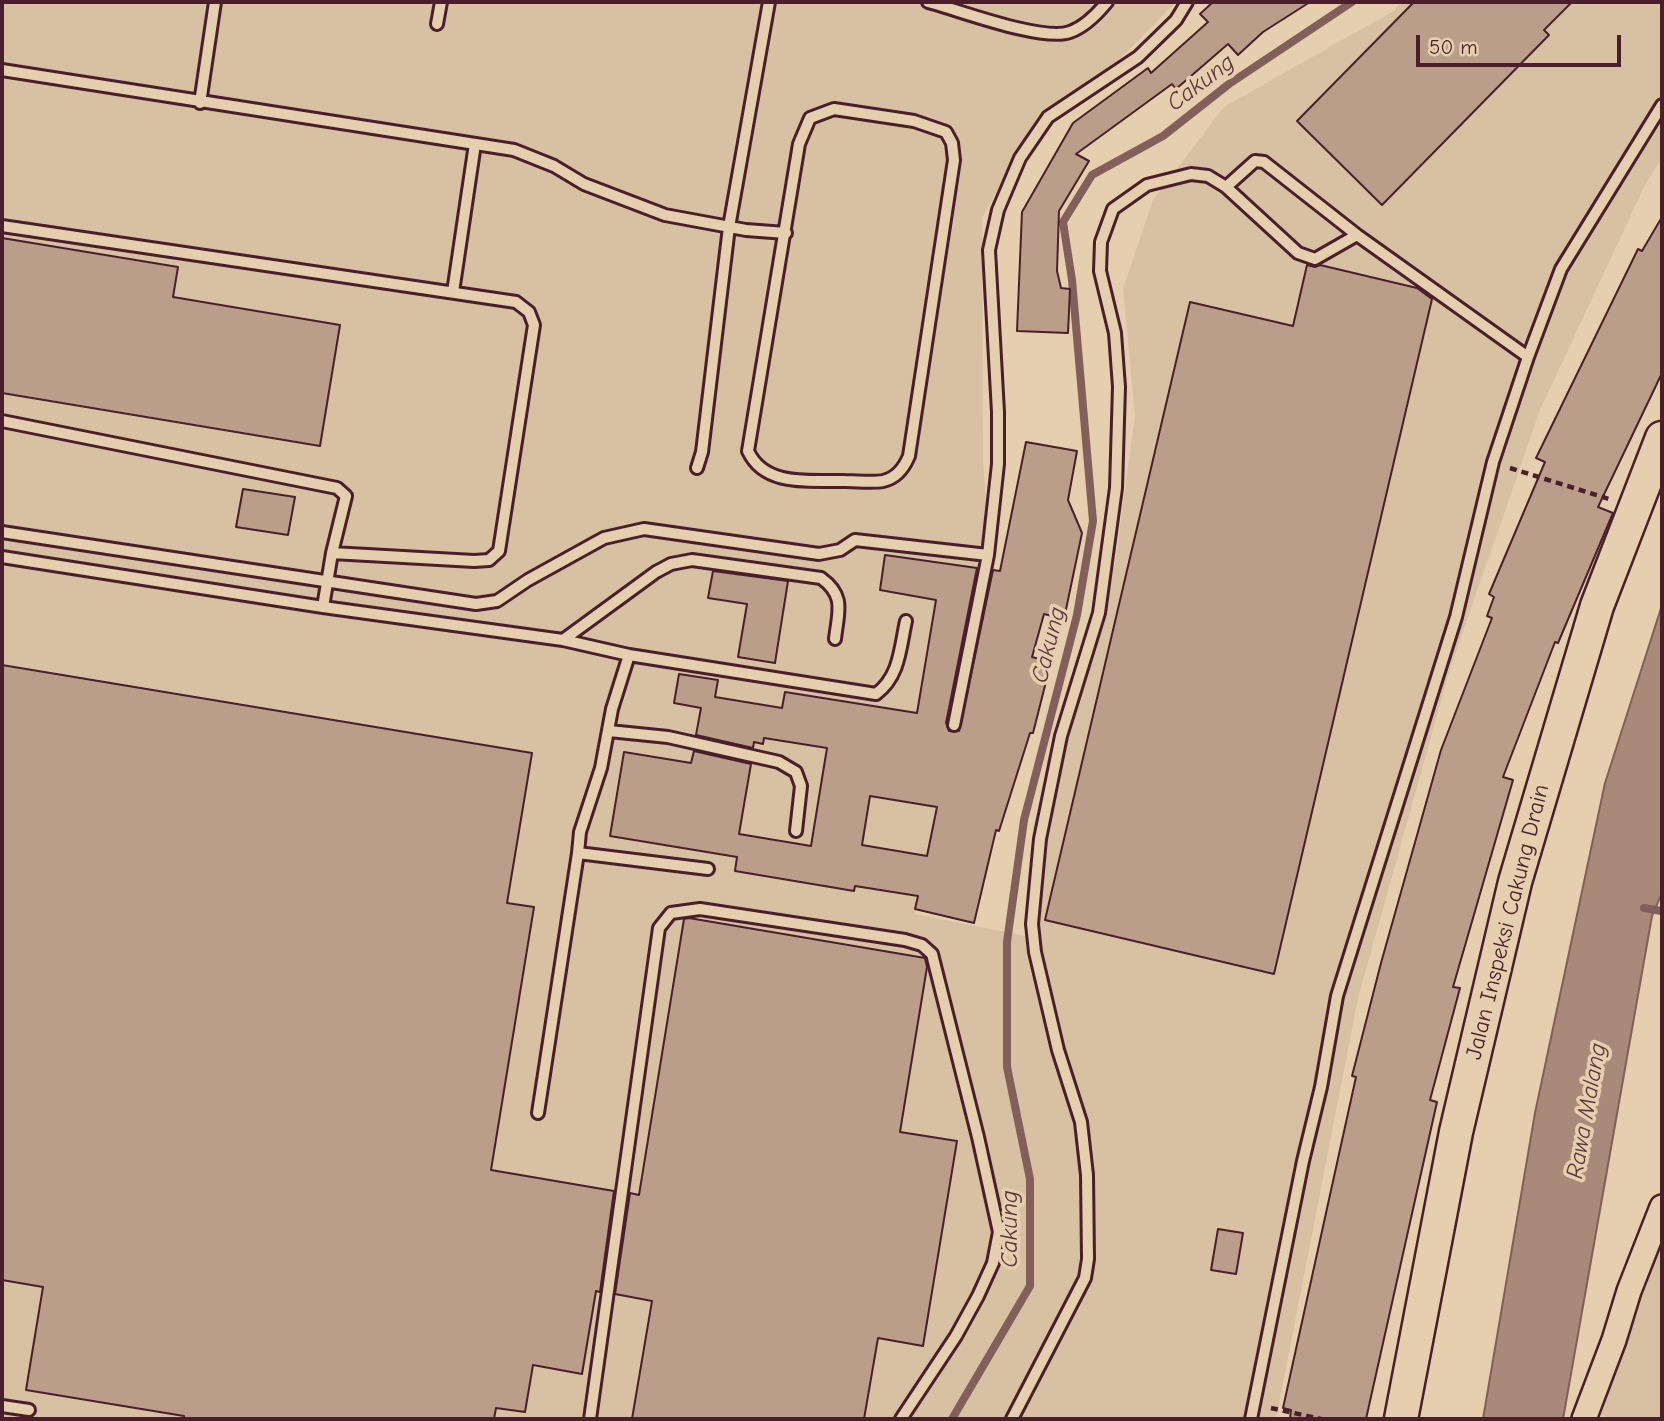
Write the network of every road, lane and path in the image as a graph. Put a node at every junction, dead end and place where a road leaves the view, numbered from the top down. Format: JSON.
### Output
{"nodes":[{"id":1,"x":215,"y":2,"type":"edge"},
{"id":2,"x":441,"y":2,"type":"edge"},
{"id":3,"x":769,"y":2,"type":"edge"},
{"id":4,"x":928,"y":2,"type":"edge"},
{"id":5,"x":1107,"y":2,"type":"edge"},
{"id":6,"x":1187,"y":2,"type":"edge"},
{"id":7,"x":437,"y":24,"type":"dead end"},
{"id":8,"x":2,"y":70,"type":"edge"},
{"id":9,"x":200,"y":103,"type":"junction"},
{"id":10,"x":1662,"y":105,"type":"edge"},
{"id":11,"x":475,"y":144,"type":"junction"},
{"id":12,"x":1226,"y":187,"type":"junction"},
{"id":13,"x":2,"y":226,"type":"edge"},
{"id":14,"x":729,"y":227,"type":"junction"},
{"id":15,"x":786,"y":233,"type":"junction"},
{"id":16,"x":1357,"y":235,"type":"junction"},
{"id":17,"x":453,"y":292,"type":"junction"},
{"id":18,"x":1528,"y":357,"type":"junction"},
{"id":19,"x":2,"y":421,"type":"edge"},
{"id":20,"x":1662,"y":438,"type":"edge"},
{"id":21,"x":1493,"y":462,"type":"junction"},
{"id":22,"x":696,"y":468,"type":"dead end"},
{"id":23,"x":1636,"y":508,"type":"junction"},
{"id":24,"x":2,"y":532,"type":"edge"},
{"id":25,"x":332,"y":553,"type":"junction"},
{"id":26,"x":989,"y":555,"type":"junction"},
{"id":27,"x":2,"y":557,"type":"edge"},
{"id":28,"x":327,"y":581,"type":"junction"},
{"id":29,"x":323,"y":607,"type":"junction"},
{"id":30,"x":906,"y":621,"type":"dead end"},
{"id":31,"x":835,"y":639,"type":"dead end"},
{"id":32,"x":563,"y":640,"type":"junction"},
{"id":33,"x":629,"y":655,"type":"junction"},
{"id":34,"x":954,"y":724,"type":"dead end"},
{"id":35,"x":609,"y":731,"type":"junction"},
{"id":36,"x":796,"y":831,"type":"dead end"},
{"id":37,"x":578,"y":853,"type":"junction"},
{"id":38,"x":708,"y":869,"type":"dead end"},
{"id":39,"x":538,"y":1112,"type":"dead end"},
{"id":40,"x":1662,"y":1207,"type":"edge"},
{"id":41,"x":1254,"y":1405,"type":"junction"},
{"id":42,"x":2,"y":1406,"type":"edge"},
{"id":43,"x":29,"y":1410,"type":"dead end"},
{"id":44,"x":590,"y":1419,"type":"edge"},
{"id":45,"x":901,"y":1419,"type":"edge"},
{"id":46,"x":1012,"y":1419,"type":"edge"},
{"id":47,"x":1251,"y":1419,"type":"edge"},
{"id":48,"x":1321,"y":1419,"type":"edge"},
{"id":49,"x":1401,"y":1419,"type":"edge"},
{"id":50,"x":1584,"y":1419,"type":"edge"}],
"edges":[{"from":1,"to":9,"type":"lane"},
{"from":2,"to":7,"type":"lane"},
{"from":3,"to":14,"type":"lane"},
{"from":4,"to":5,"type":"lane"},
{"from":6,"to":26,"type":"lane"},
{"from":8,"to":9,"type":"lane"},
{"from":9,"to":11,"type":"lane"},
{"from":10,"to":18,"type":"lane"},
{"from":11,"to":14,"type":"lane"},
{"from":11,"to":17,"type":"lane"},
{"from":12,"to":16,"type":"lane"},
{"from":12,"to":16,"type":"lane"},
{"from":12,"to":46,"type":"lane"},
{"from":13,"to":17,"type":"lane"},
{"from":14,"to":15,"type":"lane"},
{"from":14,"to":22,"type":"lane"},
{"from":15,"to":15,"type":"lane"},
{"from":16,"to":18,"type":"lane"},
{"from":17,"to":25,"type":"lane"},
{"from":18,"to":21,"type":"lane"},
{"from":19,"to":25,"type":"lane"},
{"from":20,"to":23,"type":"street","name":"Jalan Inspeksi Cakung Drain"},
{"from":21,"to":23,"type":"path"},
{"from":21,"to":41,"type":"lane"},
{"from":23,"to":49,"type":"street","name":"Jalan Inspeksi Cakung Drain"},
{"from":24,"to":28,"type":"lane"},
{"from":25,"to":28,"type":"lane"},
{"from":26,"to":28,"type":"lane"},
{"from":26,"to":34,"type":"lane"},
{"from":27,"to":29,"type":"lane"},
{"from":28,"to":29,"type":"lane"},
{"from":29,"to":32,"type":"lane"},
{"from":30,"to":33,"type":"lane"},
{"from":31,"to":32,"type":"lane"},
{"from":32,"to":33,"type":"lane"},
{"from":33,"to":35,"type":"lane"},
{"from":35,"to":36,"type":"lane"},
{"from":35,"to":37,"type":"lane"},
{"from":37,"to":38,"type":"lane"},
{"from":37,"to":39,"type":"lane"},
{"from":40,"to":50,"type":"street"},
{"from":41,"to":47,"type":"lane"},
{"from":41,"to":48,"type":"path"},
{"from":42,"to":43,"type":"lane"},
{"from":44,"to":45,"type":"lane"}]}
